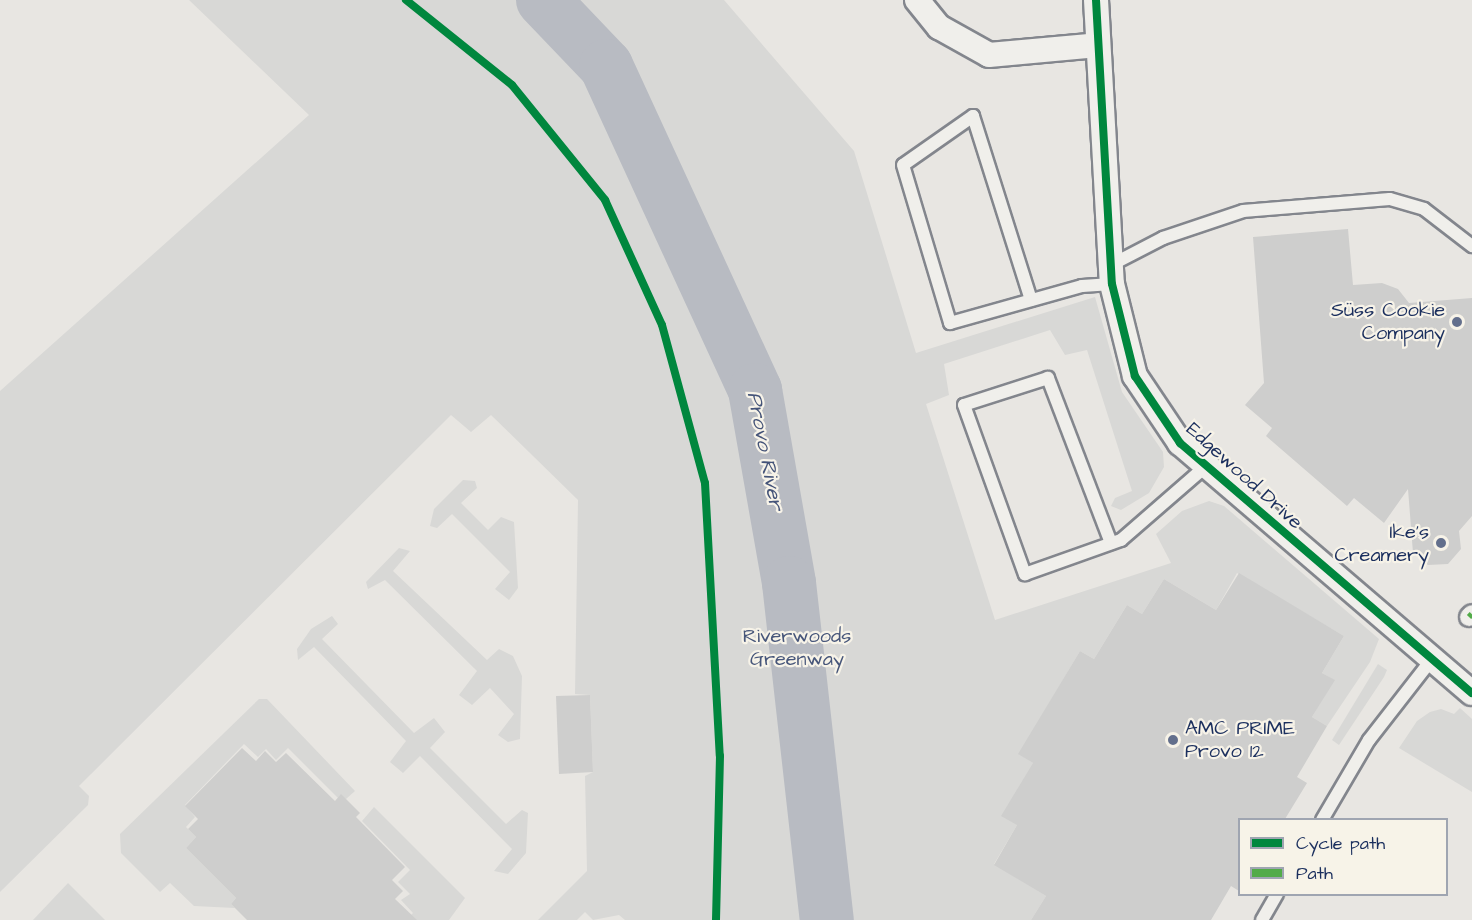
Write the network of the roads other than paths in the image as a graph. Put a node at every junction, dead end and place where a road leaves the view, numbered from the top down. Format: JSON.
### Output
{"nodes":[{"id":1,"x":917,"y":0,"type":"edge"},
{"id":2,"x":1096,"y":0,"type":"edge"},
{"id":3,"x":1098,"y":45,"type":"junction"},
{"id":4,"x":1472,"y":246,"type":"edge"},
{"id":5,"x":1111,"y":274,"type":"junction"},
{"id":6,"x":1031,"y":300,"type":"junction"},
{"id":7,"x":1206,"y":466,"type":"junction"},
{"id":8,"x":1111,"y":543,"type":"junction"},
{"id":9,"x":1432,"y":659,"type":"junction"},
{"id":10,"x":1472,"y":693,"type":"edge"},
{"id":11,"x":1323,"y":818,"type":"edge"},
{"id":12,"x":1276,"y":896,"type":"edge"},
{"id":13,"x":1262,"y":920,"type":"edge"}],
"edges":[{"from":1,"to":3,"type":"street"},
{"from":2,"to":3,"type":"street","name":"Edgewood Drive"},
{"from":3,"to":5,"type":"street","name":"Edgewood Drive"},
{"from":4,"to":5,"type":"lane"},
{"from":5,"to":6,"type":"lane"},
{"from":5,"to":7,"type":"street","name":"Edgewood Drive"},
{"from":6,"to":6,"type":"lane"},
{"from":7,"to":8,"type":"lane"},
{"from":7,"to":9,"type":"street","name":"Edgewood Drive"},
{"from":8,"to":8,"type":"lane"},
{"from":9,"to":10,"type":"street","name":"Edgewood Drive"},
{"from":9,"to":11,"type":"lane"},
{"from":12,"to":13,"type":"lane"}]}
